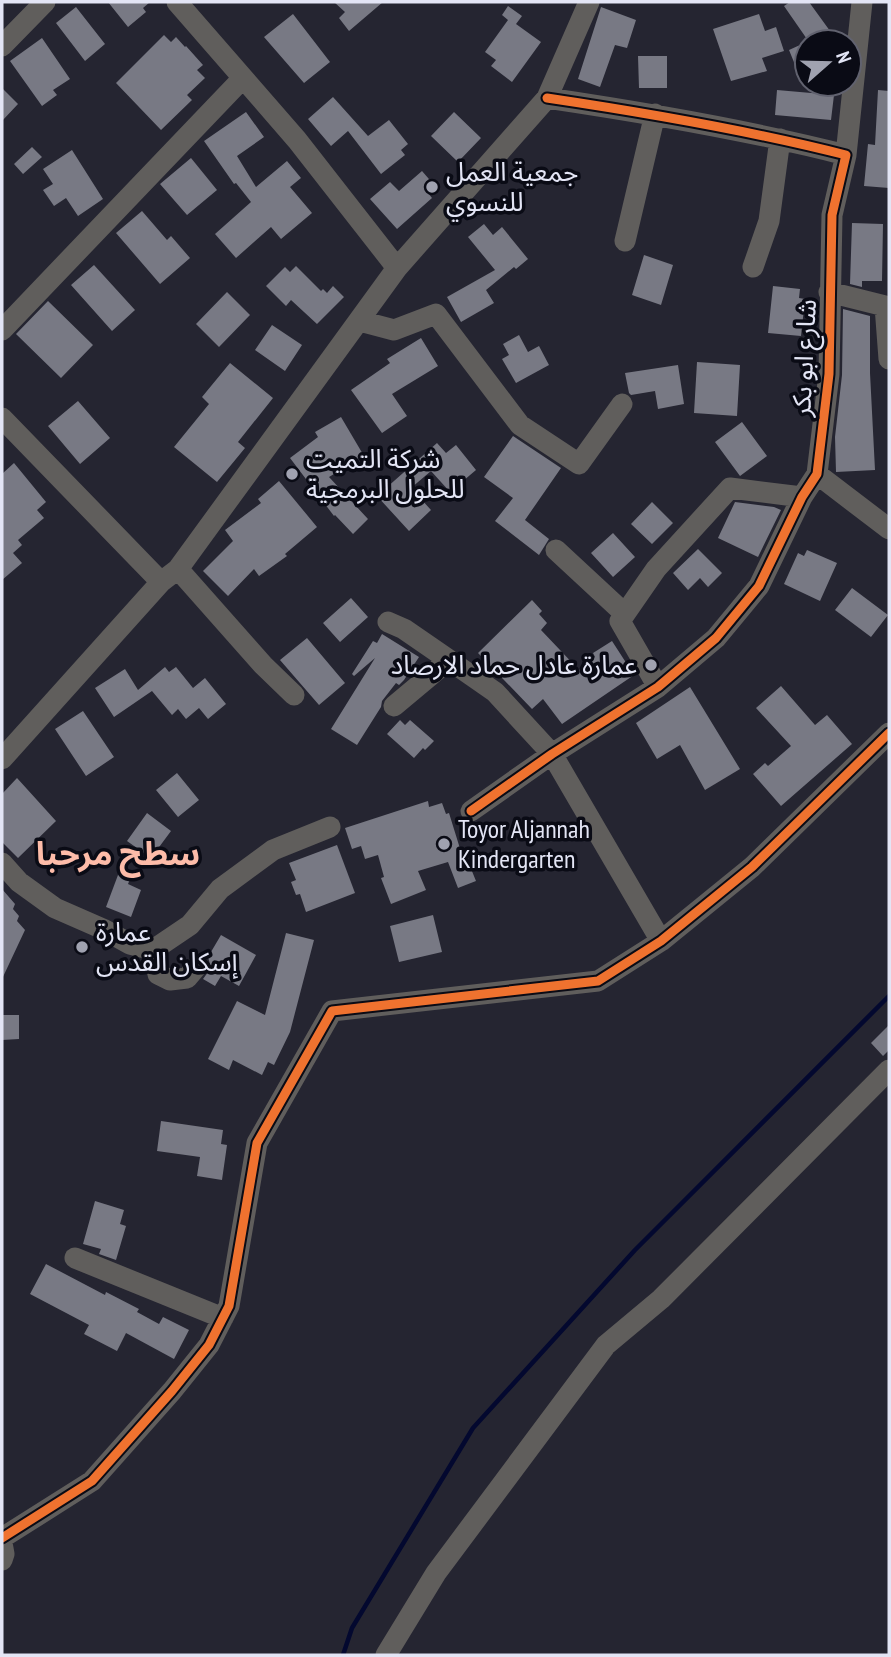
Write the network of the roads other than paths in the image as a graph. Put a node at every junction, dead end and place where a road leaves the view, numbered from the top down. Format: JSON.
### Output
{"nodes":[{"id":1,"x":46,"y":2,"type":"edge"},
{"id":2,"x":177,"y":2,"type":"edge"},
{"id":3,"x":589,"y":2,"type":"edge"},
{"id":4,"x":862,"y":2,"type":"edge"},
{"id":5,"x":2,"y":46,"type":"edge"},
{"id":6,"x":243,"y":78,"type":"junction"},
{"id":7,"x":547,"y":97,"type":"junction"},
{"id":8,"x":655,"y":114,"type":"junction"},
{"id":9,"x":780,"y":138,"type":"junction"},
{"id":10,"x":846,"y":155,"type":"junction"},
{"id":11,"x":625,"y":241,"type":"dead end"},
{"id":12,"x":753,"y":267,"type":"dead end"},
{"id":13,"x":397,"y":268,"type":"junction"},
{"id":14,"x":829,"y":292,"type":"junction"},
{"id":15,"x":360,"y":321,"type":"junction"},
{"id":16,"x":2,"y":330,"type":"edge"},
{"id":17,"x":889,"y":359,"type":"edge"},
{"id":18,"x":622,"y":404,"type":"dead end"},
{"id":19,"x":2,"y":418,"type":"edge"},
{"id":20,"x":817,"y":474,"type":"junction"},
{"id":21,"x":802,"y":497,"type":"junction"},
{"id":22,"x":889,"y":529,"type":"edge"},
{"id":23,"x":556,"y":550,"type":"dead end"},
{"id":24,"x":169,"y":575,"type":"junction"},
{"id":25,"x":625,"y":614,"type":"junction"},
{"id":26,"x":388,"y":622,"type":"dead end"},
{"id":27,"x":449,"y":660,"type":"junction"},
{"id":28,"x":658,"y":687,"type":"junction"},
{"id":29,"x":294,"y":695,"type":"dead end"},
{"id":30,"x":394,"y":706,"type":"dead end"},
{"id":31,"x":889,"y":733,"type":"edge"},
{"id":32,"x":552,"y":754,"type":"junction"},
{"id":33,"x":2,"y":759,"type":"edge"},
{"id":34,"x":471,"y":811,"type":"dead end"},
{"id":35,"x":330,"y":827,"type":"dead end"},
{"id":36,"x":2,"y":863,"type":"edge"},
{"id":37,"x":661,"y":941,"type":"junction"},
{"id":38,"x":153,"y":950,"type":"junction"},
{"id":39,"x":198,"y":965,"type":"dead end"},
{"id":40,"x":889,"y":1070,"type":"edge"},
{"id":41,"x":75,"y":1258,"type":"dead end"},
{"id":42,"x":223,"y":1318,"type":"junction"},
{"id":43,"x":2,"y":1541,"type":"edge"},
{"id":44,"x":2,"y":1560,"type":"edge"},
{"id":45,"x":386,"y":1655,"type":"edge"}],
"edges":[{"from":1,"to":5,"type":"street"},
{"from":2,"to":6,"type":"street"},
{"from":3,"to":7,"type":"street"},
{"from":4,"to":10,"type":"street","name":"شارع ابو بكر"},
{"from":6,"to":13,"type":"street"},
{"from":6,"to":16,"type":"street"},
{"from":7,"to":8,"type":"street"},
{"from":7,"to":13,"type":"street"},
{"from":8,"to":9,"type":"street"},
{"from":8,"to":11,"type":"street"},
{"from":9,"to":10,"type":"street"},
{"from":9,"to":12,"type":"street"},
{"from":10,"to":14,"type":"street","name":"شارع ابو بكر"},
{"from":13,"to":15,"type":"street"},
{"from":14,"to":17,"type":"street"},
{"from":14,"to":20,"type":"street","name":"شارع ابو بكر"},
{"from":15,"to":18,"type":"street"},
{"from":15,"to":24,"type":"street"},
{"from":19,"to":24,"type":"street"},
{"from":20,"to":21,"type":"street","name":"شارع ابو بكر"},
{"from":20,"to":22,"type":"street"},
{"from":21,"to":25,"type":"street"},
{"from":21,"to":28,"type":"street","name":"شارع ابو بكر"},
{"from":23,"to":25,"type":"street"},
{"from":24,"to":29,"type":"street"},
{"from":24,"to":33,"type":"street"},
{"from":25,"to":28,"type":"street"},
{"from":26,"to":27,"type":"street"},
{"from":27,"to":30,"type":"street"},
{"from":27,"to":32,"type":"street"},
{"from":28,"to":32,"type":"street","name":"شارع ابو بكر"},
{"from":31,"to":37,"type":"street"},
{"from":32,"to":34,"type":"street","name":"شارع ابو بكر"},
{"from":32,"to":37,"type":"street"},
{"from":35,"to":38,"type":"street"},
{"from":36,"to":38,"type":"street"},
{"from":37,"to":42,"type":"street"},
{"from":38,"to":39,"type":"street"},
{"from":40,"to":45,"type":"street"},
{"from":41,"to":42,"type":"street"},
{"from":42,"to":43,"type":"street"},
{"from":43,"to":44,"type":"street"}]}
